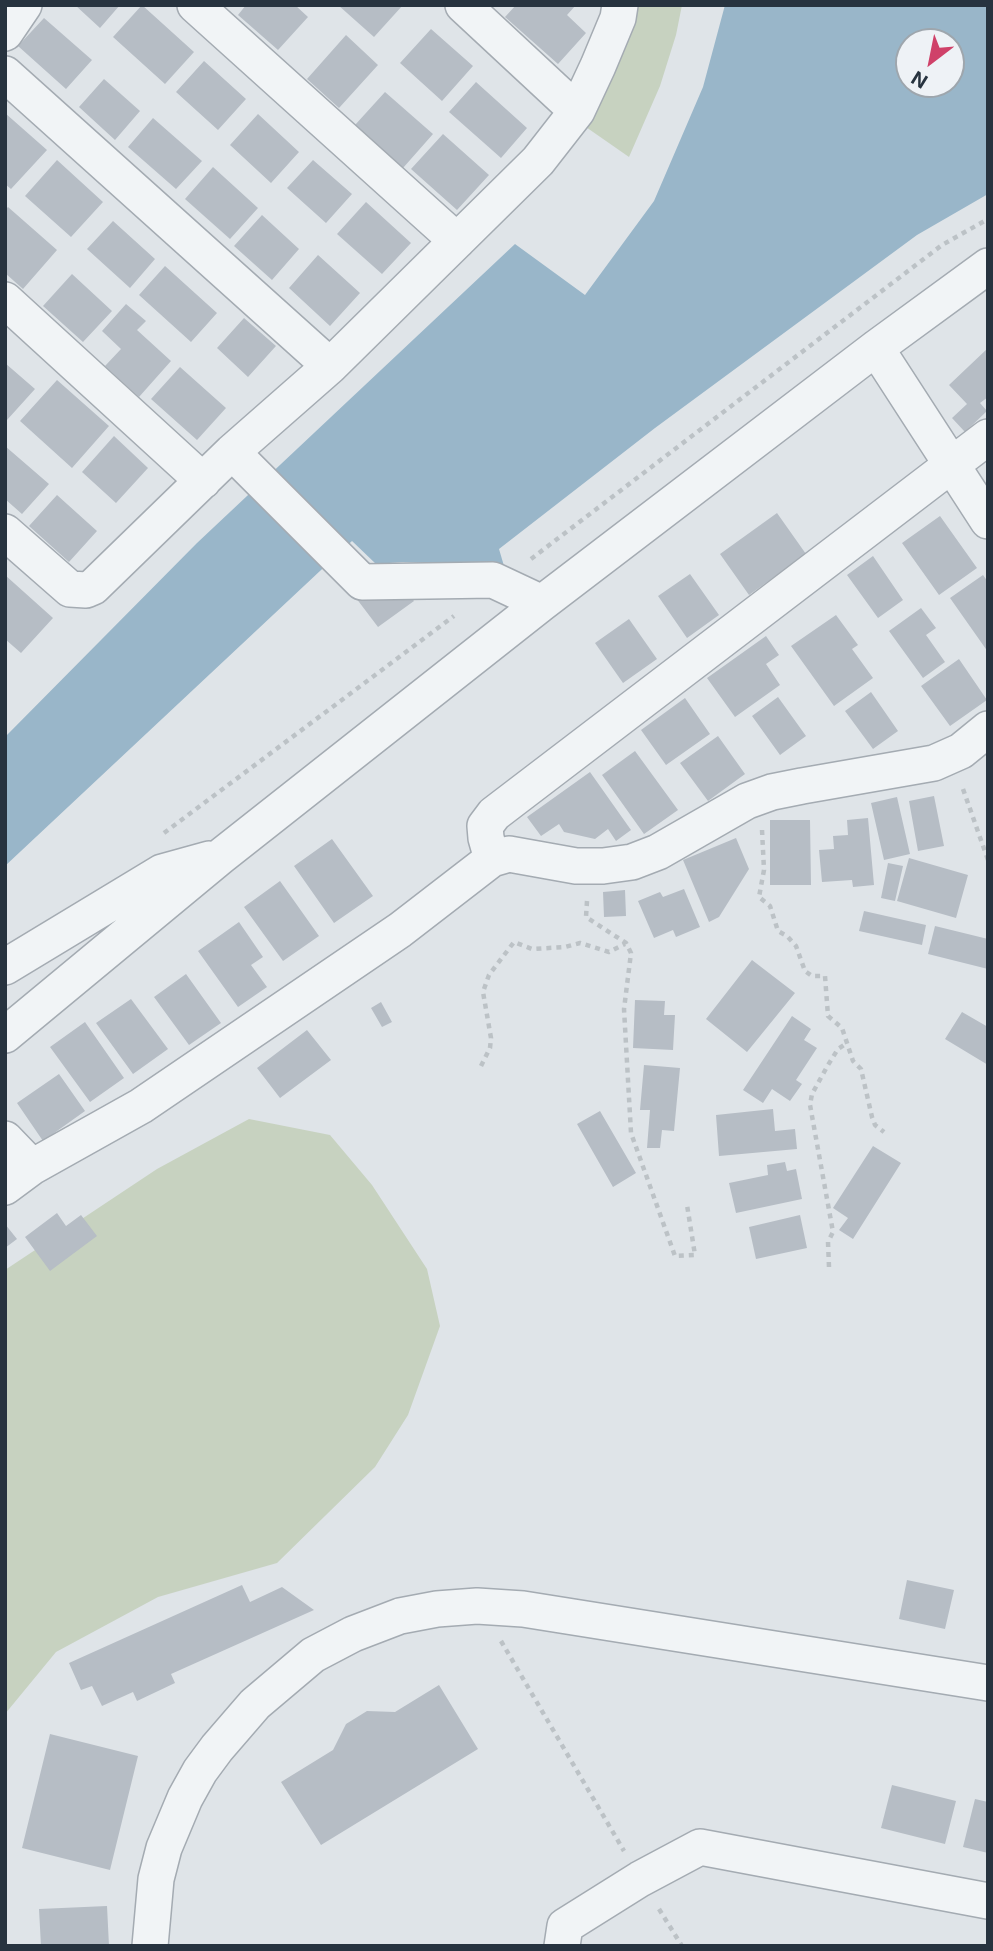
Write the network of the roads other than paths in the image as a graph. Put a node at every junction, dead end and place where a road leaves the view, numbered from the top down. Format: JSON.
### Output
{"nodes":[{"id":1,"x":24,"y":5,"type":"edge"},
{"id":2,"x":195,"y":5,"type":"edge"},
{"id":3,"x":463,"y":5,"type":"edge"},
{"id":4,"x":620,"y":5,"type":"edge"},
{"id":5,"x":5,"y":33,"type":"edge"},
{"id":6,"x":5,"y":74,"type":"edge"},
{"id":7,"x":577,"y":111,"type":"junction"},
{"id":8,"x":457,"y":241,"type":"junction"},
{"id":9,"x":988,"y":267,"type":"edge"},
{"id":10,"x":5,"y":300,"type":"edge"},
{"id":11,"x":876,"y":348,"type":"junction"},
{"id":12,"x":330,"y":366,"type":"junction"},
{"id":13,"x":988,"y":437,"type":"edge"},
{"id":14,"x":240,"y":462,"type":"junction"},
{"id":15,"x":952,"y":463,"type":"junction"},
{"id":16,"x":203,"y":481,"type":"junction"},
{"id":17,"x":988,"y":520,"type":"edge"},
{"id":18,"x":5,"y":532,"type":"edge"},
{"id":19,"x":542,"y":603,"type":"junction"},
{"id":20,"x":988,"y":729,"type":"edge"},
{"id":21,"x":220,"y":857,"type":"junction"},
{"id":22,"x":492,"y":859,"type":"junction"},
{"id":23,"x":5,"y":967,"type":"edge"},
{"id":24,"x":5,"y":1035,"type":"edge"},
{"id":25,"x":5,"y":1139,"type":"edge"},
{"id":26,"x":18,"y":1177,"type":"edge"},
{"id":27,"x":988,"y":1683,"type":"edge"},
{"id":28,"x":988,"y":1901,"type":"edge"},
{"id":29,"x":150,"y":1946,"type":"edge"},
{"id":30,"x":562,"y":1946,"type":"edge"}],
"edges":[{"from":1,"to":5,"type":"street"},
{"from":2,"to":8,"type":"street"},
{"from":3,"to":7,"type":"street"},
{"from":4,"to":7,"type":"street"},
{"from":6,"to":12,"type":"street"},
{"from":7,"to":8,"type":"street"},
{"from":8,"to":12,"type":"street"},
{"from":9,"to":11,"type":"street"},
{"from":10,"to":16,"type":"street"},
{"from":11,"to":15,"type":"street"},
{"from":11,"to":19,"type":"street"},
{"from":12,"to":14,"type":"street"},
{"from":13,"to":15,"type":"street"},
{"from":14,"to":16,"type":"street"},
{"from":14,"to":19,"type":"street"},
{"from":15,"to":17,"type":"street"},
{"from":15,"to":22,"type":"street"},
{"from":16,"to":18,"type":"street"},
{"from":19,"to":21,"type":"street"},
{"from":20,"to":22,"type":"street"},
{"from":21,"to":23,"type":"street"},
{"from":21,"to":24,"type":"street"},
{"from":22,"to":26,"type":"street"},
{"from":25,"to":26,"type":"street"},
{"from":27,"to":29,"type":"street"},
{"from":28,"to":30,"type":"street"}]}
